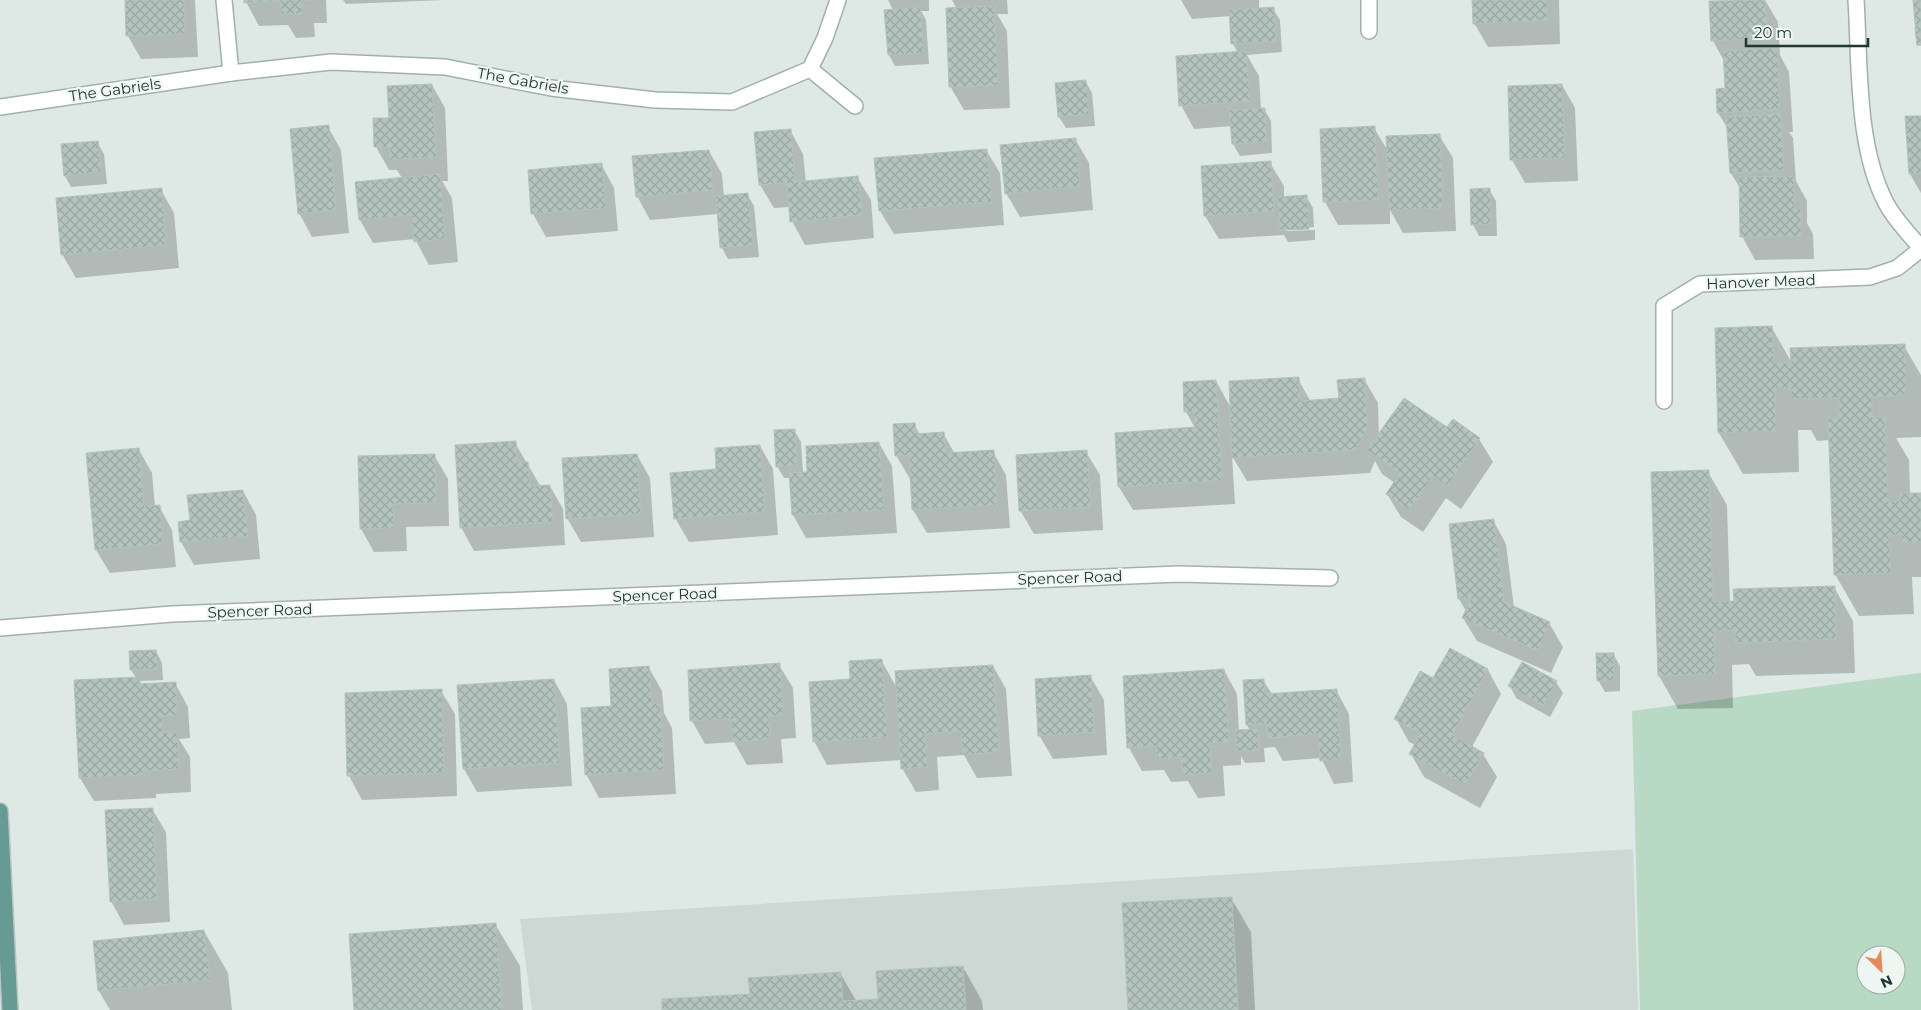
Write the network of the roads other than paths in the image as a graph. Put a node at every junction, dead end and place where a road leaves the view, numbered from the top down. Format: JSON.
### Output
{"nodes":[{"id":1,"x":224,"y":0,"type":"edge"},
{"id":2,"x":838,"y":0,"type":"edge"},
{"id":3,"x":1369,"y":0,"type":"edge"},
{"id":4,"x":1856,"y":0,"type":"edge"},
{"id":5,"x":1369,"y":31,"type":"dead end"},
{"id":6,"x":810,"y":69,"type":"junction"},
{"id":7,"x":231,"y":73,"type":"junction"},
{"id":8,"x":855,"y":106,"type":"dead end"},
{"id":9,"x":0,"y":107,"type":"edge"},
{"id":10,"x":1921,"y":248,"type":"edge"},
{"id":11,"x":1664,"y":401,"type":"dead end"},
{"id":12,"x":1330,"y":578,"type":"dead end"},
{"id":13,"x":0,"y":628,"type":"edge"},
{"id":14,"x":0,"y":811,"type":"edge"},
{"id":15,"x":10,"y":1010,"type":"edge"}],
"edges":[{"from":1,"to":7,"type":"street"},
{"from":2,"to":6,"type":"street"},
{"from":3,"to":5,"type":"street"},
{"from":4,"to":10,"type":"street"},
{"from":6,"to":7,"type":"street","name":"The Gabriels"},
{"from":6,"to":8,"type":"street"},
{"from":7,"to":9,"type":"street","name":"The Gabriels"},
{"from":10,"to":11,"type":"street","name":"Hanover Mead"},
{"from":12,"to":13,"type":"street","name":"Spencer Road"},
{"from":14,"to":15,"type":"main road"}]}
